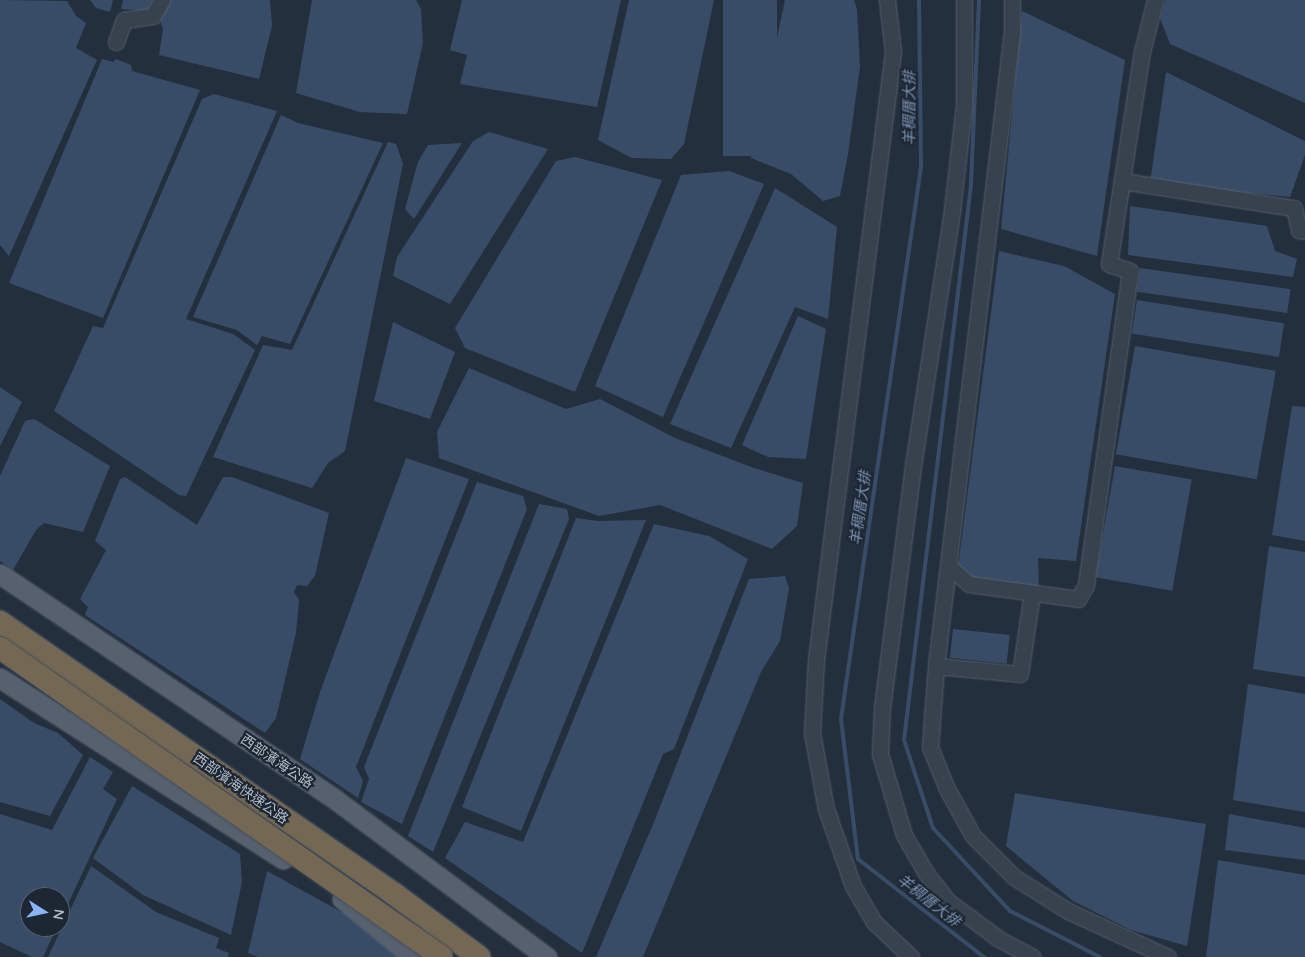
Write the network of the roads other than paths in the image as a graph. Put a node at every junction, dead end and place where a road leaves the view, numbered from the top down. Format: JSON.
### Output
{"nodes":[{"id":1,"x":162,"y":0,"type":"edge"},
{"id":2,"x":887,"y":0,"type":"edge"},
{"id":3,"x":964,"y":0,"type":"edge"},
{"id":4,"x":1012,"y":0,"type":"edge"},
{"id":5,"x":1155,"y":0,"type":"edge"},
{"id":6,"x":116,"y":42,"type":"dead end"},
{"id":7,"x":1123,"y":181,"type":"junction"},
{"id":8,"x":1305,"y":231,"type":"edge"},
{"id":9,"x":950,"y":567,"type":"junction"},
{"id":10,"x":0,"y":574,"type":"edge"},
{"id":11,"x":1032,"y":593,"type":"junction"},
{"id":12,"x":0,"y":622,"type":"edge"},
{"id":13,"x":0,"y":648,"type":"edge"},
{"id":14,"x":936,"y":666,"type":"junction"},
{"id":15,"x":0,"y":678,"type":"edge"},
{"id":16,"x":341,"y":898,"type":"junction"},
{"id":17,"x":413,"y":957,"type":"edge"},
{"id":18,"x":442,"y":957,"type":"edge"},
{"id":19,"x":471,"y":957,"type":"edge"},
{"id":20,"x":479,"y":957,"type":"edge"},
{"id":21,"x":547,"y":957,"type":"edge"},
{"id":22,"x":911,"y":957,"type":"edge"},
{"id":23,"x":1033,"y":957,"type":"edge"},
{"id":24,"x":1168,"y":957,"type":"edge"}],
"edges":[{"from":1,"to":6,"type":"street"},
{"from":2,"to":22,"type":"street"},
{"from":3,"to":23,"type":"street"},
{"from":4,"to":9,"type":"street"},
{"from":5,"to":7,"type":"street"},
{"from":7,"to":8,"type":"street"},
{"from":7,"to":11,"type":"street"},
{"from":9,"to":11,"type":"street"},
{"from":9,"to":14,"type":"street"},
{"from":10,"to":21,"type":"main road","name":"西部濱海公路"},
{"from":11,"to":14,"type":"street"},
{"from":12,"to":20,"type":"highway","name":"西部濱海快速公路"},
{"from":13,"to":18,"type":"highway","name":"西部濱海快速公路","bridge":true},
{"from":14,"to":24,"type":"street"},
{"from":15,"to":16,"type":"main road"},
{"from":16,"to":17,"type":"main road"},
{"from":16,"to":19,"type":"main road"}]}
